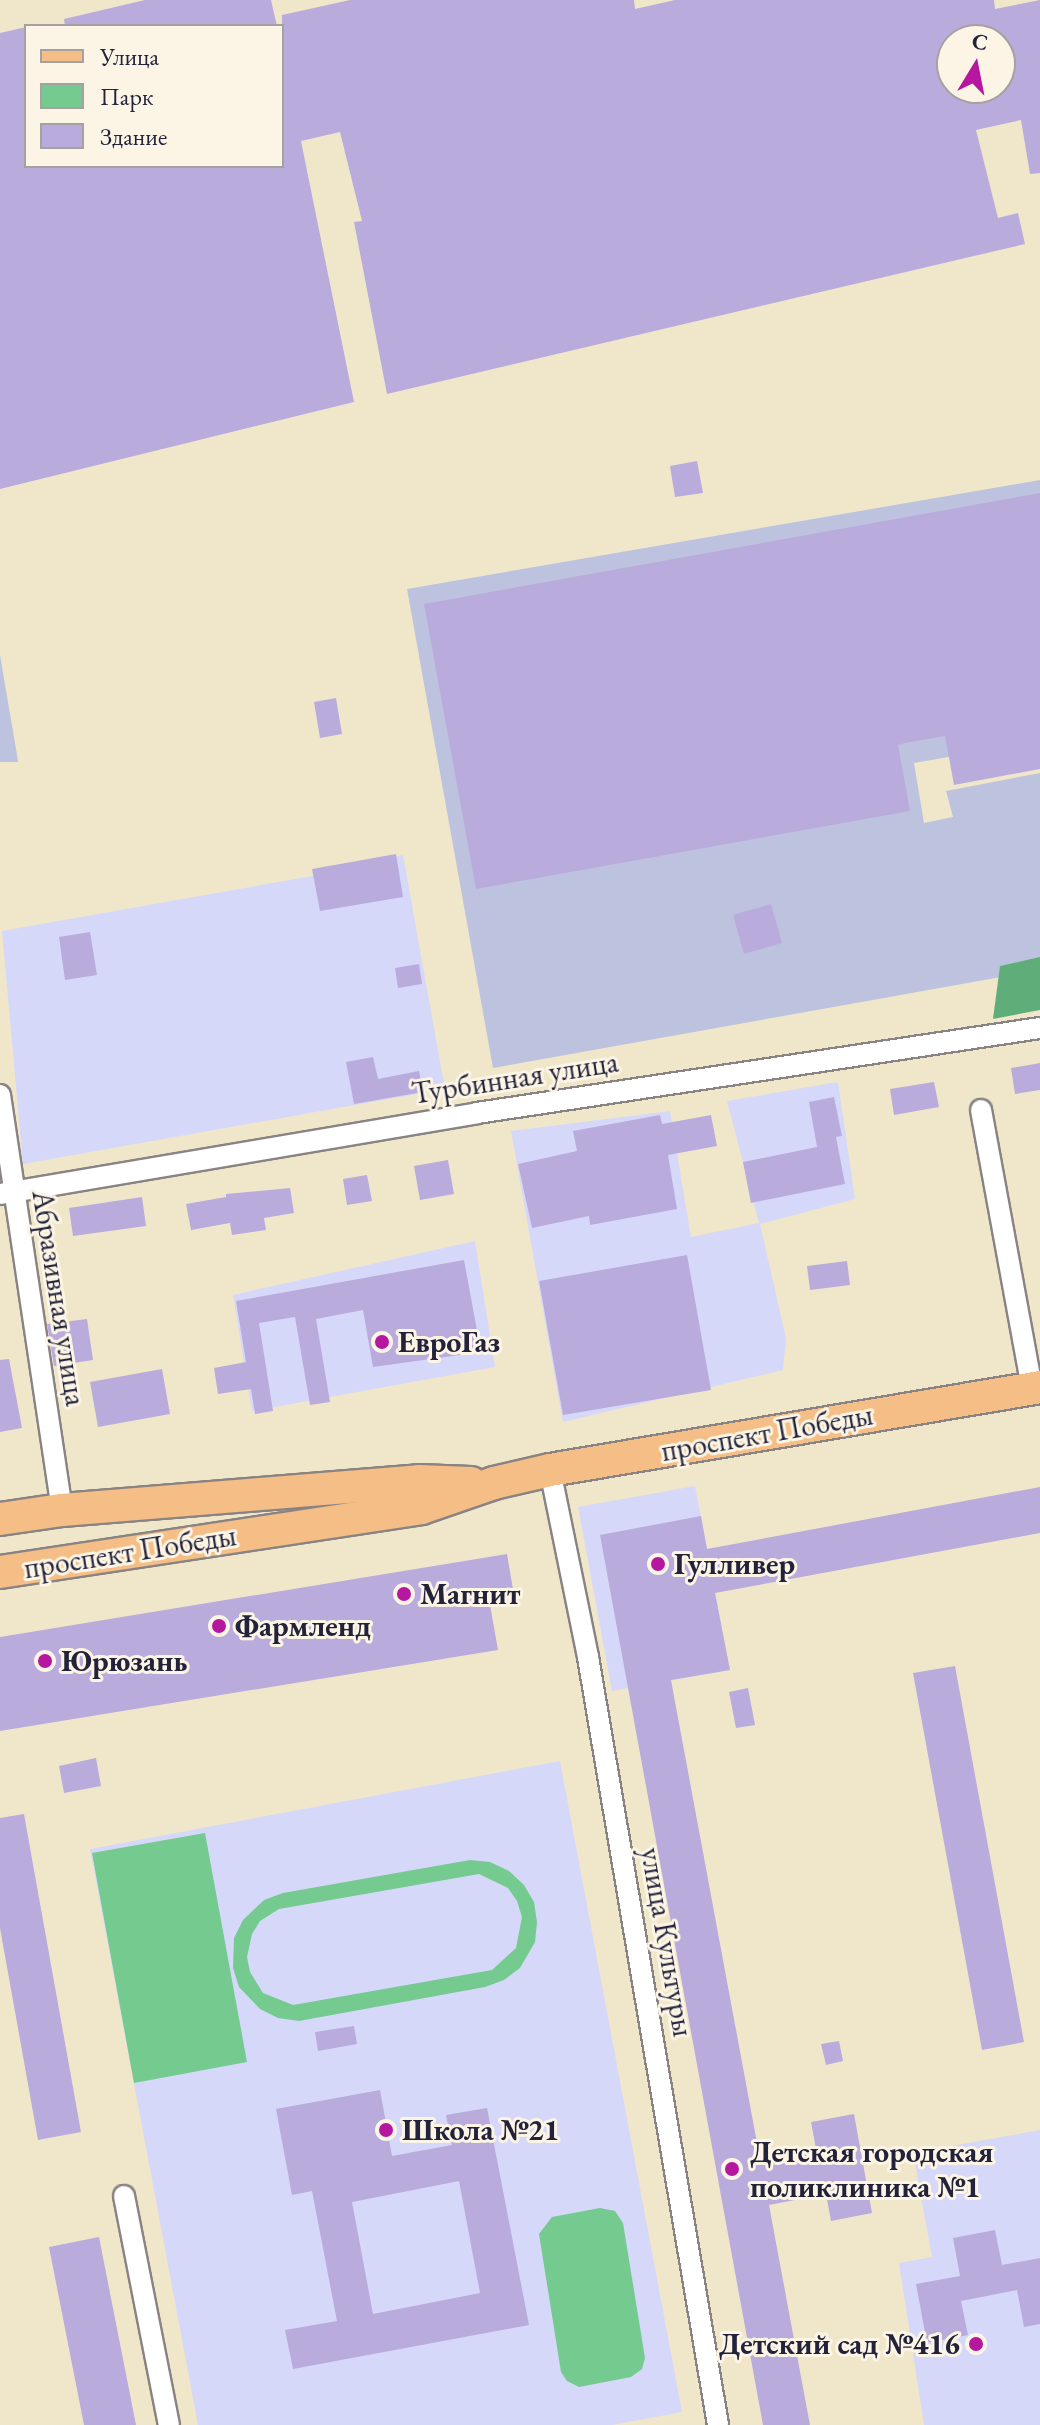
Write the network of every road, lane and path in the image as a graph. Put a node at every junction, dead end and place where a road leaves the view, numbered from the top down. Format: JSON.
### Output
{"nodes":[{"id":1,"x":1040,"y":1028,"type":"edge"},
{"id":2,"x":0,"y":1095,"type":"edge"},
{"id":3,"x":981,"y":1110,"type":"dead end"},
{"id":4,"x":6,"y":1193,"type":"edge"},
{"id":5,"x":1036,"y":1387,"type":"edge"},
{"id":6,"x":550,"y":1470,"type":"junction"},
{"id":7,"x":494,"y":1483,"type":"junction"},
{"id":8,"x":62,"y":1510,"type":"junction"},
{"id":9,"x":0,"y":1519,"type":"edge"},
{"id":10,"x":0,"y":1572,"type":"edge"},
{"id":11,"x":124,"y":2196,"type":"dead end"},
{"id":12,"x":169,"y":2425,"type":"edge"},
{"id":13,"x":718,"y":2425,"type":"edge"}],
"edges":[{"from":1,"to":4,"type":"street","name":"Турбинная улица"},
{"from":2,"to":4,"type":"street","name":"Абразивная улица"},
{"from":3,"to":5,"type":"street"},
{"from":4,"to":8,"type":"street","name":"Абразивная улица"},
{"from":5,"to":6,"type":"main road","name":"проспект Победы"},
{"from":6,"to":7,"type":"main road","name":"проспект Победы"},
{"from":6,"to":13,"type":"street","name":"улица Культуры"},
{"from":7,"to":8,"type":"main road","name":"проспект Победы"},
{"from":7,"to":10,"type":"main road","name":"проспект Победы"},
{"from":8,"to":9,"type":"main road","name":"проспект Победы"},
{"from":11,"to":12,"type":"street"}]}
